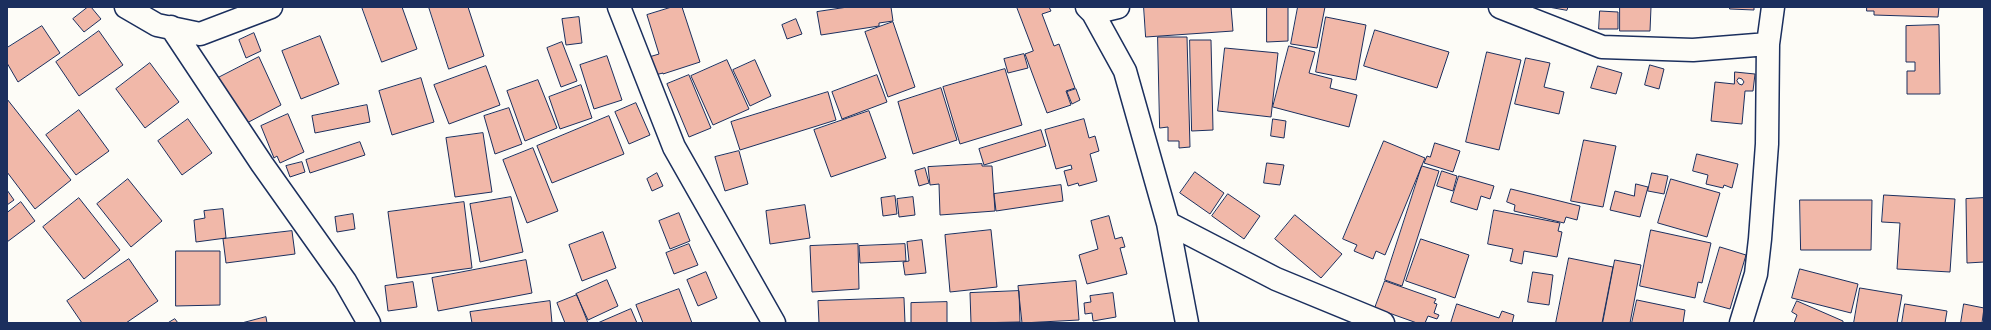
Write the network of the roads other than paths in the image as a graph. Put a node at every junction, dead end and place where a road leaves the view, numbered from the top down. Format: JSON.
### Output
{"nodes":[{"id":1,"x":126,"y":7,"type":"edge"},
{"id":2,"x":271,"y":7,"type":"edge"},
{"id":3,"x":619,"y":7,"type":"edge"},
{"id":4,"x":1118,"y":7,"type":"edge"},
{"id":5,"x":1500,"y":7,"type":"edge"},
{"id":6,"x":1773,"y":7,"type":"edge"},
{"id":7,"x":1090,"y":10,"type":"edge"},
{"id":8,"x":170,"y":27,"type":"junction"},
{"id":9,"x":1768,"y":44,"type":"junction"},
{"id":10,"x":1168,"y":223,"type":"junction"},
{"id":11,"x":369,"y":323,"type":"edge"},
{"id":12,"x":774,"y":323,"type":"edge"},
{"id":13,"x":1187,"y":323,"type":"edge"},
{"id":14,"x":1383,"y":323,"type":"edge"},
{"id":15,"x":1741,"y":323,"type":"edge"}],
"edges":[{"from":1,"to":8,"type":"street"},
{"from":2,"to":8,"type":"street"},
{"from":3,"to":12,"type":"street"},
{"from":4,"to":7,"type":"street"},
{"from":5,"to":9,"type":"street"},
{"from":6,"to":9,"type":"street"},
{"from":7,"to":10,"type":"street"},
{"from":8,"to":11,"type":"street"},
{"from":9,"to":15,"type":"street"},
{"from":10,"to":13,"type":"street"},
{"from":10,"to":14,"type":"street"}]}
